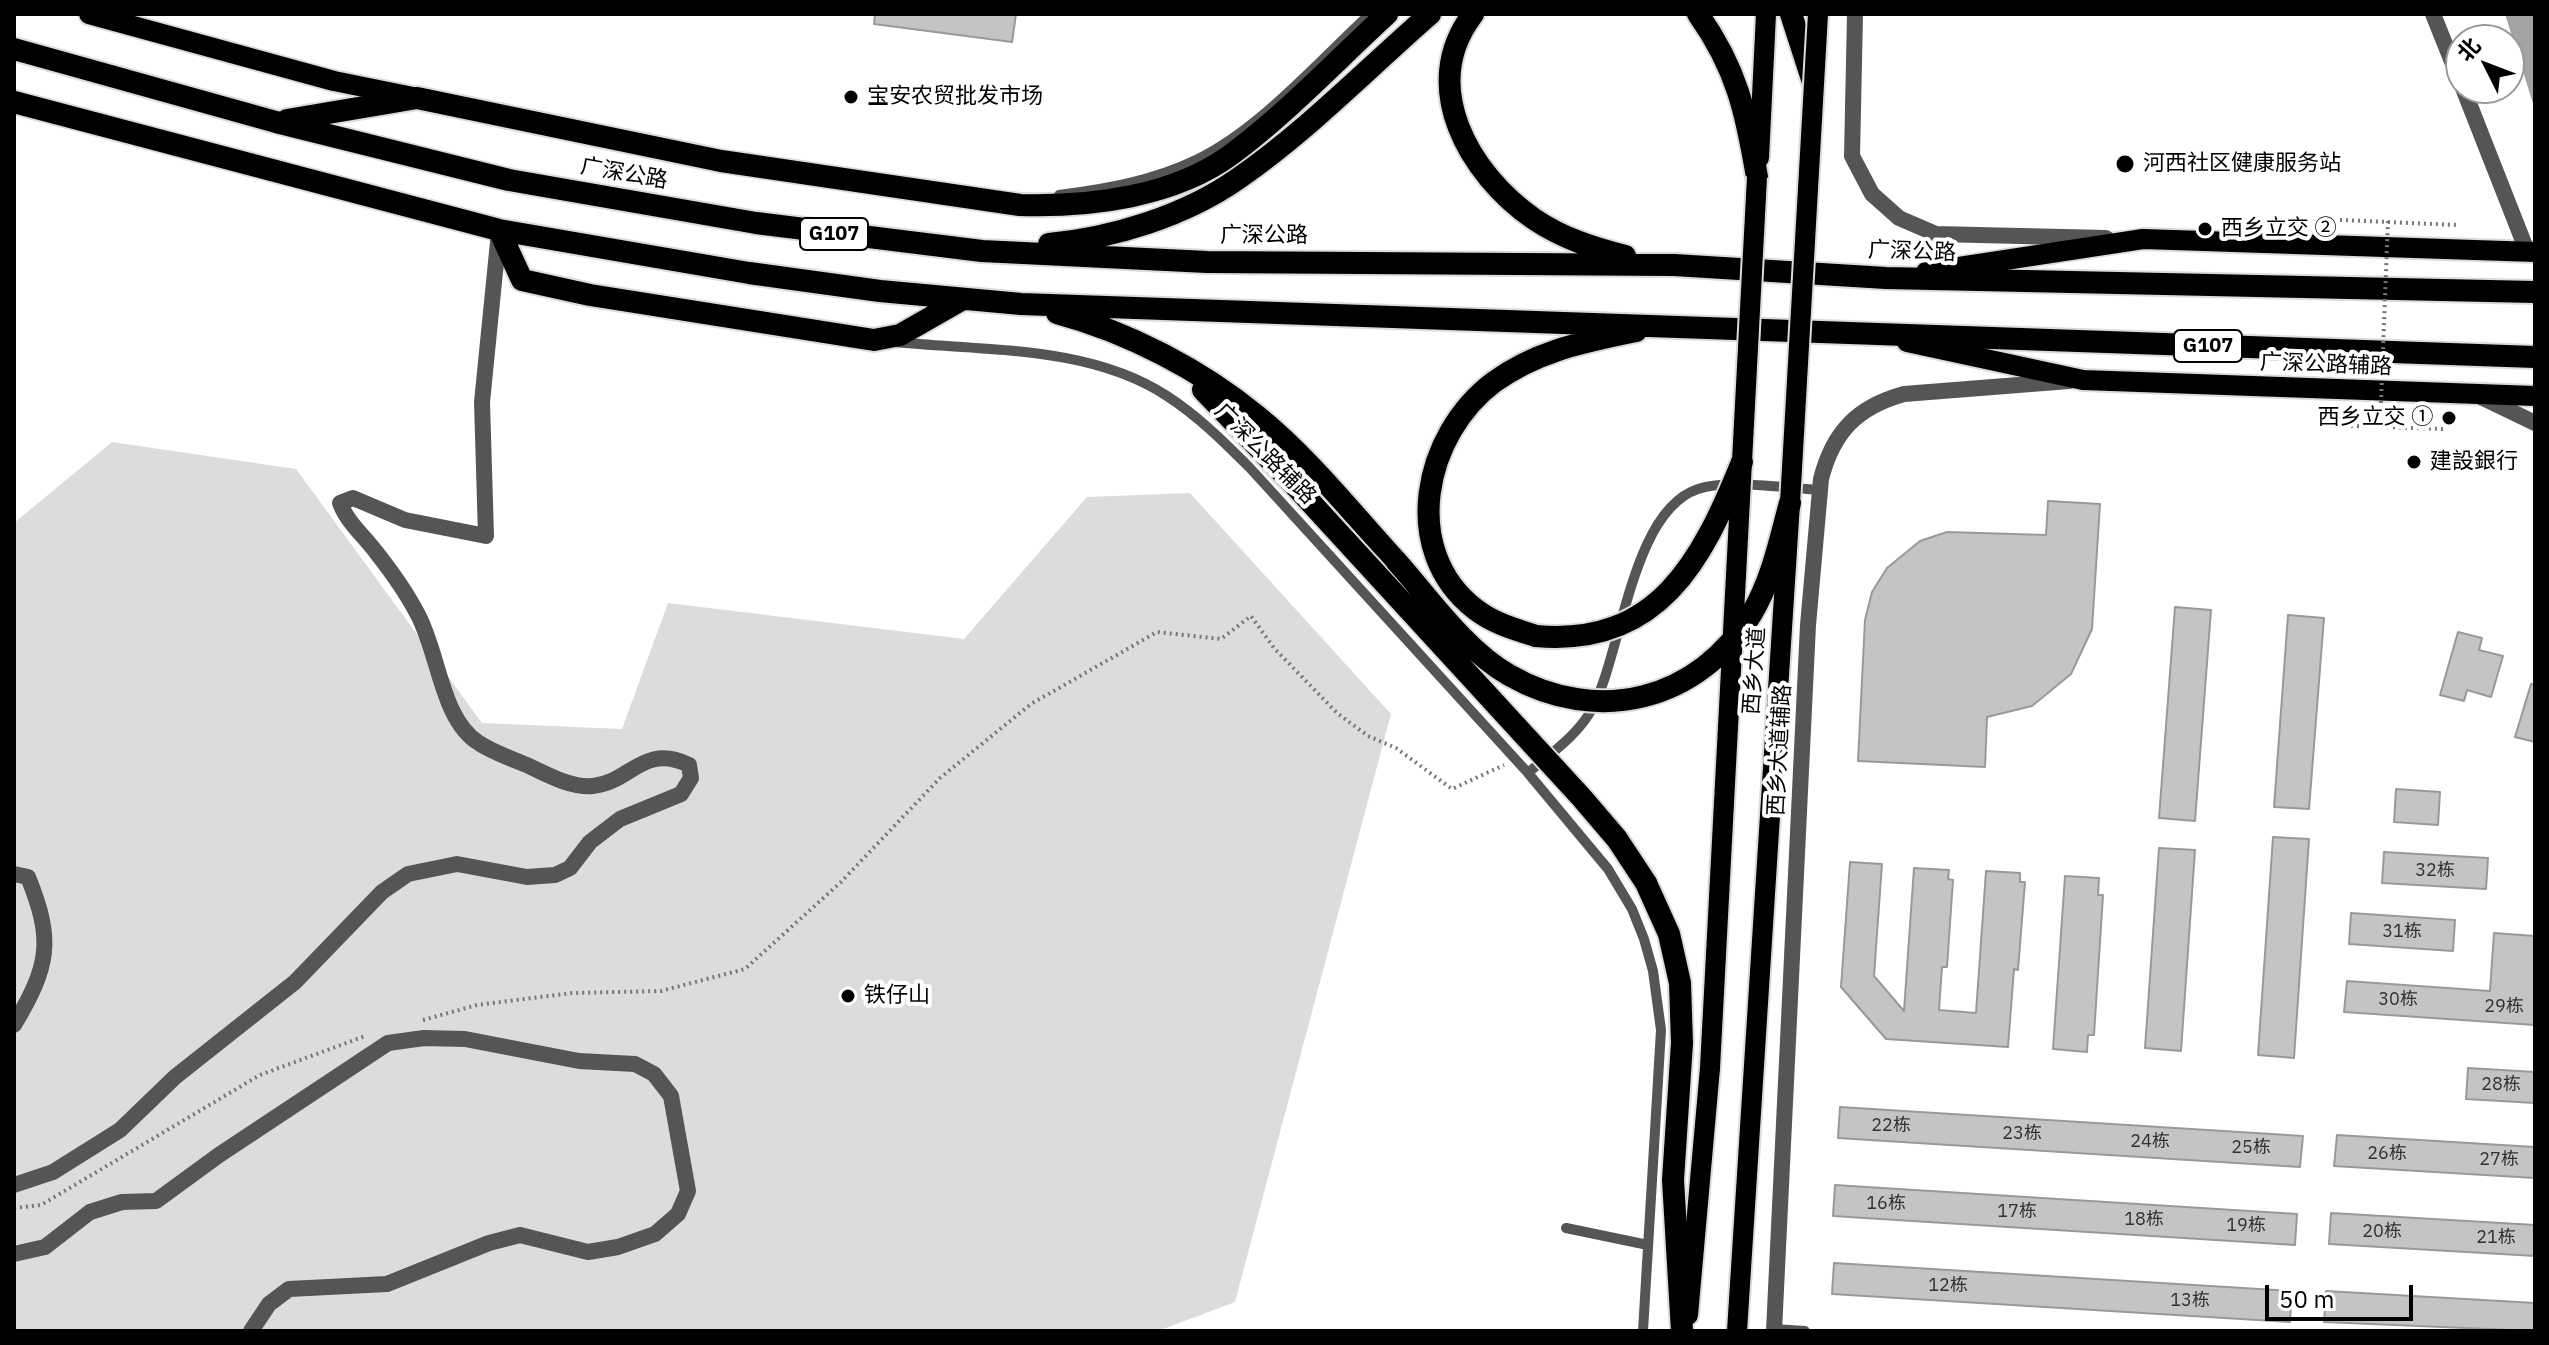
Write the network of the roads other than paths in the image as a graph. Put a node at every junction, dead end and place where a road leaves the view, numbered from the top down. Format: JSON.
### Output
{"nodes":[{"id":1,"x":89,"y":14,"type":"edge"},
{"id":2,"x":1370,"y":14,"type":"edge"},
{"id":3,"x":1387,"y":14,"type":"edge"},
{"id":4,"x":1430,"y":14,"type":"edge"},
{"id":5,"x":1473,"y":14,"type":"edge"},
{"id":6,"x":1698,"y":14,"type":"edge"},
{"id":7,"x":1766,"y":14,"type":"edge"},
{"id":8,"x":1791,"y":14,"type":"edge"},
{"id":9,"x":1818,"y":14,"type":"edge"},
{"id":10,"x":1855,"y":14,"type":"edge"},
{"id":11,"x":2433,"y":14,"type":"edge"},
{"id":12,"x":2445,"y":44,"type":"edge"},
{"id":13,"x":14,"y":49,"type":"edge"},
{"id":14,"x":1815,"y":91,"type":"junction"},
{"id":15,"x":417,"y":98,"type":"junction"},
{"id":16,"x":14,"y":102,"type":"edge"},
{"id":17,"x":2469,"y":104,"type":"edge"},
{"id":18,"x":276,"y":122,"type":"junction"},
{"id":19,"x":1757,"y":177,"type":"junction"},
{"id":20,"x":880,"y":185,"type":"junction"},
{"id":21,"x":499,"y":230,"type":"junction"},
{"id":22,"x":2143,"y":239,"type":"junction"},
{"id":23,"x":982,"y":251,"type":"junction"},
{"id":24,"x":2531,"y":252,"type":"edge"},
{"id":25,"x":1674,"y":265,"type":"junction"},
{"id":26,"x":1886,"y":278,"type":"junction"},
{"id":27,"x":2535,"y":292,"type":"edge"},
{"id":28,"x":963,"y":299,"type":"junction"},
{"id":29,"x":1021,"y":304,"type":"junction"},
{"id":30,"x":1671,"y":324,"type":"junction"},
{"id":31,"x":1880,"y":336,"type":"junction"},
{"id":32,"x":874,"y":340,"type":"junction"},
{"id":33,"x":2535,"y":357,"type":"edge"},
{"id":34,"x":1177,"y":363,"type":"junction"},
{"id":35,"x":2083,"y":380,"type":"junction"},
{"id":36,"x":2474,"y":394,"type":"junction"},
{"id":37,"x":2535,"y":396,"type":"edge"},
{"id":38,"x":2535,"y":423,"type":"edge"},
{"id":39,"x":1742,"y":462,"type":"junction"},
{"id":40,"x":1820,"y":490,"type":"junction"},
{"id":41,"x":1790,"y":503,"type":"junction"},
{"id":42,"x":1528,"y":773,"type":"junction"},
{"id":43,"x":14,"y":874,"type":"edge"},
{"id":44,"x":14,"y":1025,"type":"edge"},
{"id":45,"x":14,"y":1185,"type":"edge"},
{"id":46,"x":1566,"y":1228,"type":"dead end"},
{"id":47,"x":1648,"y":1245,"type":"junction"},
{"id":48,"x":14,"y":1254,"type":"edge"},
{"id":49,"x":1774,"y":1330,"type":"edge"},
{"id":50,"x":251,"y":1331,"type":"edge"},
{"id":51,"x":1643,"y":1331,"type":"edge"},
{"id":52,"x":1685,"y":1331,"type":"edge"},
{"id":53,"x":1737,"y":1331,"type":"edge"},
{"id":54,"x":1805,"y":1331,"type":"edge"}],
"edges":[{"from":1,"to":15,"type":"main road"},
{"from":2,"to":20,"type":"lane"},
{"from":3,"to":20,"type":"highway"},
{"from":4,"to":23,"type":"highway"},
{"from":5,"to":25,"type":"highway"},
{"from":6,"to":19,"type":"highway"},
{"from":7,"to":19,"type":"main road","name":"西乡大道"},
{"from":8,"to":14,"type":"highway","bridge":true},
{"from":9,"to":14,"type":"main road","name":"西乡大道","bridge":true},
{"from":10,"to":22,"type":"street"},
{"from":11,"to":12,"type":"street"},
{"from":13,"to":18,"type":"highway","name":"广深公路","number":"G107"},
{"from":14,"to":41,"type":"main road","name":"西乡大道","bridge":true},
{"from":15,"to":18,"type":"highway"},
{"from":15,"to":20,"type":"highway"},
{"from":16,"to":21,"type":"highway","number":"G107"},
{"from":17,"to":24,"type":"street"},
{"from":18,"to":23,"type":"highway","name":"广深公路","number":"G107"},
{"from":19,"to":39,"type":"main road","name":"西乡大道","bridge":true},
{"from":21,"to":28,"type":"highway","number":"G107"},
{"from":21,"to":32,"type":"highway"},
{"from":21,"to":45,"type":"street"},
{"from":22,"to":24,"type":"main road"},
{"from":22,"to":26,"type":"main road"},
{"from":23,"to":25,"type":"highway","name":"广深公路","number":"G107"},
{"from":25,"to":26,"type":"highway","name":"广深公路","number":"G107"},
{"from":26,"to":27,"type":"highway","name":"广深公路","number":"G107"},
{"from":28,"to":29,"type":"highway","number":"G107"},
{"from":28,"to":32,"type":"highway"},
{"from":29,"to":30,"type":"highway","number":"G107"},
{"from":29,"to":34,"type":"highway"},
{"from":30,"to":31,"type":"highway","number":"G107"},
{"from":30,"to":39,"type":"highway","bridge":true},
{"from":31,"to":33,"type":"highway","number":"G107"},
{"from":31,"to":35,"type":"main road","name":"广深公路辅路"},
{"from":32,"to":42,"type":"lane","name":"广深公路辅路"},
{"from":34,"to":41,"type":"highway","bridge":true},
{"from":34,"to":52,"type":"highway","bridge":true},
{"from":35,"to":36,"type":"main road","name":"广深公路辅路"},
{"from":35,"to":40,"type":"street","name":"西乡大道辅路"},
{"from":36,"to":37,"type":"main road","name":"广深公路辅路"},
{"from":36,"to":38,"type":"street"},
{"from":39,"to":52,"type":"main road","name":"西乡大道","bridge":true},
{"from":40,"to":42,"type":"lane"},
{"from":40,"to":49,"type":"street","name":"西乡大道辅路"},
{"from":41,"to":53,"type":"main road","name":"西乡大道","bridge":true},
{"from":42,"to":47,"type":"lane"},
{"from":43,"to":44,"type":"street"},
{"from":46,"to":47,"type":"lane"},
{"from":47,"to":51,"type":"lane"},
{"from":48,"to":50,"type":"street"},
{"from":49,"to":54,"type":"lane"}]}
